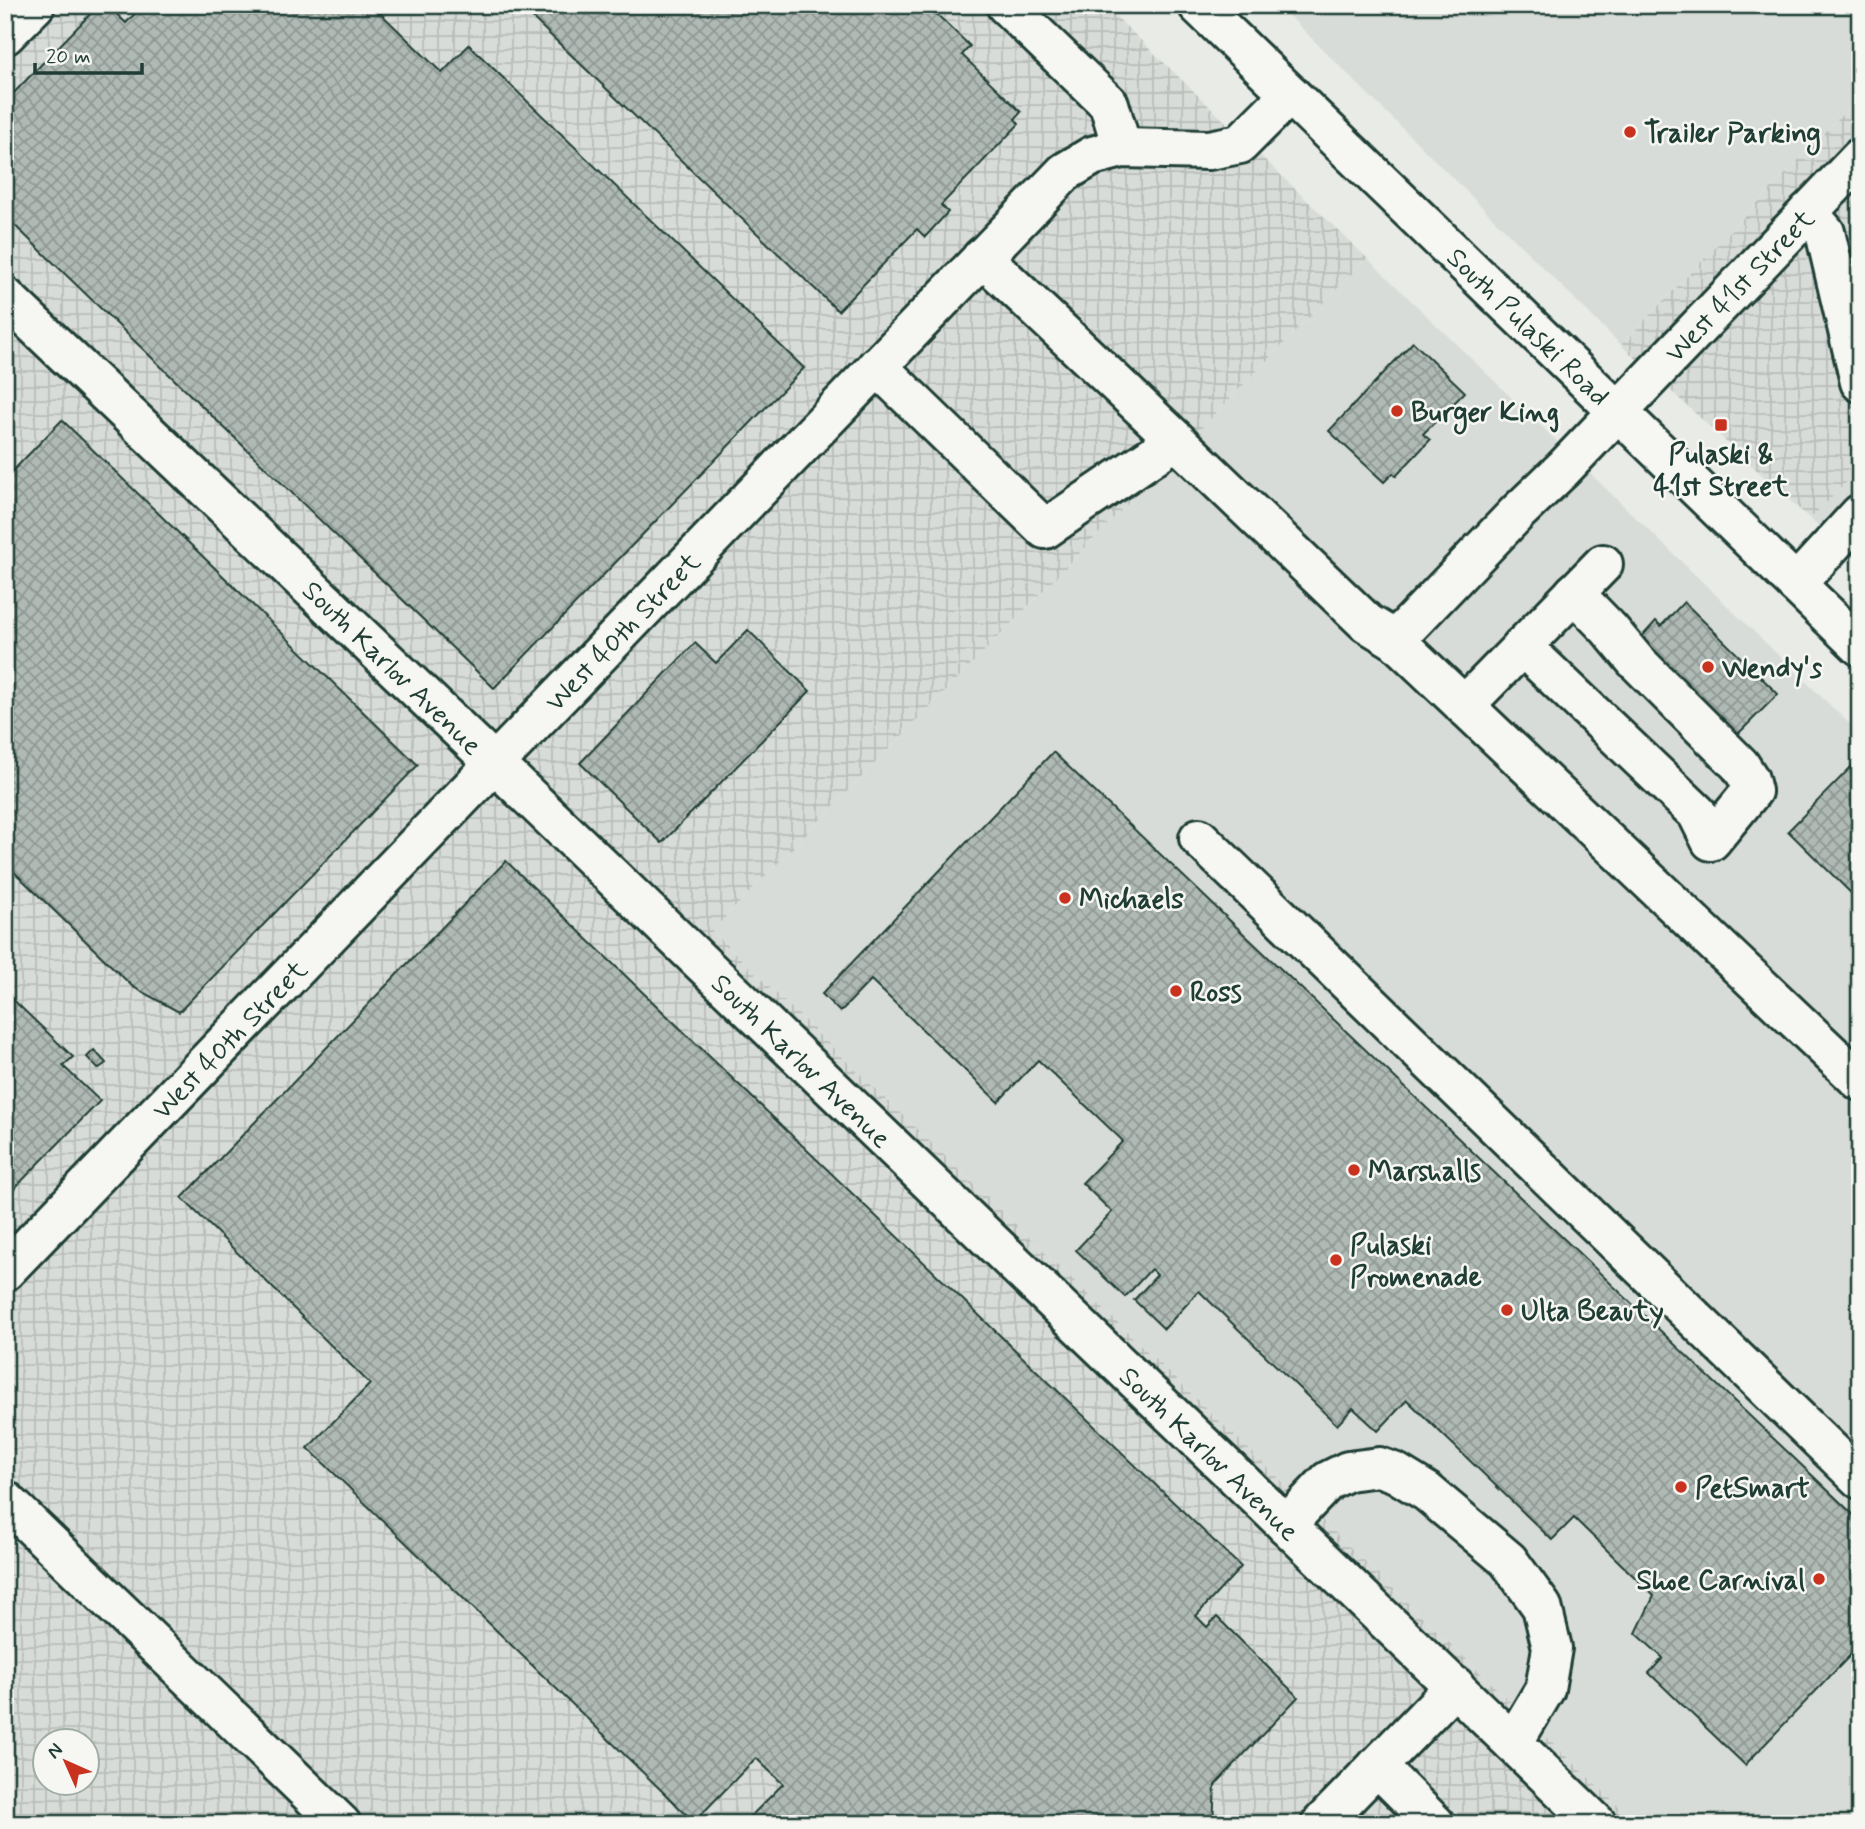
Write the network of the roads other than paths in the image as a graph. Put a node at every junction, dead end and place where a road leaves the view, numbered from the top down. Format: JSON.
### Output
{"nodes":[{"id":1,"x":35,"y":5,"type":"edge"},
{"id":2,"x":1006,"y":5,"type":"edge"},
{"id":3,"x":1198,"y":5,"type":"edge"},
{"id":4,"x":5,"y":35,"type":"edge"},
{"id":5,"x":1290,"y":94,"type":"junction"},
{"id":6,"x":1122,"y":148,"type":"junction"},
{"id":7,"x":1860,"y":158,"type":"edge"},
{"id":8,"x":1816,"y":222,"type":"junction"},
{"id":9,"x":1860,"y":250,"type":"edge"},
{"id":10,"x":982,"y":257,"type":"junction"},
{"id":11,"x":5,"y":297,"type":"edge"},
{"id":12,"x":877,"y":366,"type":"junction"},
{"id":13,"x":1860,"y":382,"type":"edge"},
{"id":14,"x":1618,"y":412,"type":"junction"},
{"id":15,"x":1176,"y":440,"type":"junction"},
{"id":16,"x":1860,"y":514,"type":"edge"},
{"id":17,"x":1603,"y":564,"type":"dead end"},
{"id":18,"x":1796,"y":584,"type":"junction"},
{"id":19,"x":1574,"y":593,"type":"junction"},
{"id":20,"x":1395,"y":640,"type":"junction"},
{"id":21,"x":1522,"y":646,"type":"junction"},
{"id":22,"x":1860,"y":646,"type":"edge"},
{"id":23,"x":1464,"y":706,"type":"junction"},
{"id":24,"x":494,"y":764,"type":"junction"},
{"id":25,"x":1199,"y":838,"type":"dead end"},
{"id":26,"x":1860,"y":1081,"type":"edge"},
{"id":27,"x":5,"y":1271,"type":"edge"},
{"id":28,"x":1860,"y":1479,"type":"edge"},
{"id":29,"x":5,"y":1500,"type":"edge"},
{"id":30,"x":1286,"y":1525,"type":"junction"},
{"id":31,"x":1455,"y":1686,"type":"junction"},
{"id":32,"x":1513,"y":1743,"type":"junction"},
{"id":33,"x":1377,"y":1766,"type":"junction"},
{"id":34,"x":341,"y":1824,"type":"edge"},
{"id":35,"x":1321,"y":1824,"type":"edge"},
{"id":36,"x":1435,"y":1824,"type":"edge"},
{"id":37,"x":1597,"y":1824,"type":"edge"}],
"edges":[{"from":1,"to":4,"type":"street"},
{"from":2,"to":6,"type":"street"},
{"from":3,"to":5,"type":"street","name":"South Pulaski Road"},
{"from":5,"to":6,"type":"street","name":"West 40th Street"},
{"from":5,"to":14,"type":"street","name":"South Pulaski Road"},
{"from":6,"to":10,"type":"street","name":"West 40th Street"},
{"from":7,"to":8,"type":"street","name":"West 41st Street"},
{"from":8,"to":9,"type":"street"},
{"from":8,"to":13,"type":"street"},
{"from":8,"to":14,"type":"street","name":"West 41st Street"},
{"from":10,"to":12,"type":"street","name":"West 40th Street"},
{"from":10,"to":15,"type":"street"},
{"from":11,"to":24,"type":"street","name":"South Karlov Avenue"},
{"from":12,"to":15,"type":"street"},
{"from":12,"to":24,"type":"street","name":"West 40th Street"},
{"from":14,"to":18,"type":"street","name":"South Pulaski Road"},
{"from":14,"to":20,"type":"street","name":"West 41st Street"},
{"from":15,"to":20,"type":"street"},
{"from":16,"to":18,"type":"street"},
{"from":17,"to":19,"type":"street"},
{"from":18,"to":22,"type":"street","name":"South Pulaski Road"},
{"from":19,"to":21,"type":"street"},
{"from":19,"to":21,"type":"street"},
{"from":20,"to":23,"type":"street"},
{"from":21,"to":23,"type":"street"},
{"from":23,"to":26,"type":"street"},
{"from":24,"to":27,"type":"street","name":"West 40th Street"},
{"from":24,"to":30,"type":"street","name":"South Karlov Avenue"},
{"from":25,"to":28,"type":"street"},
{"from":29,"to":34,"type":"street"},
{"from":30,"to":31,"type":"street","name":"South Karlov Avenue"},
{"from":30,"to":32,"type":"street"},
{"from":31,"to":32,"type":"street","name":"South Karlov Avenue"},
{"from":31,"to":33,"type":"street"},
{"from":32,"to":37,"type":"street","name":"South Karlov Avenue"},
{"from":33,"to":35,"type":"street"},
{"from":33,"to":36,"type":"street"}]}
